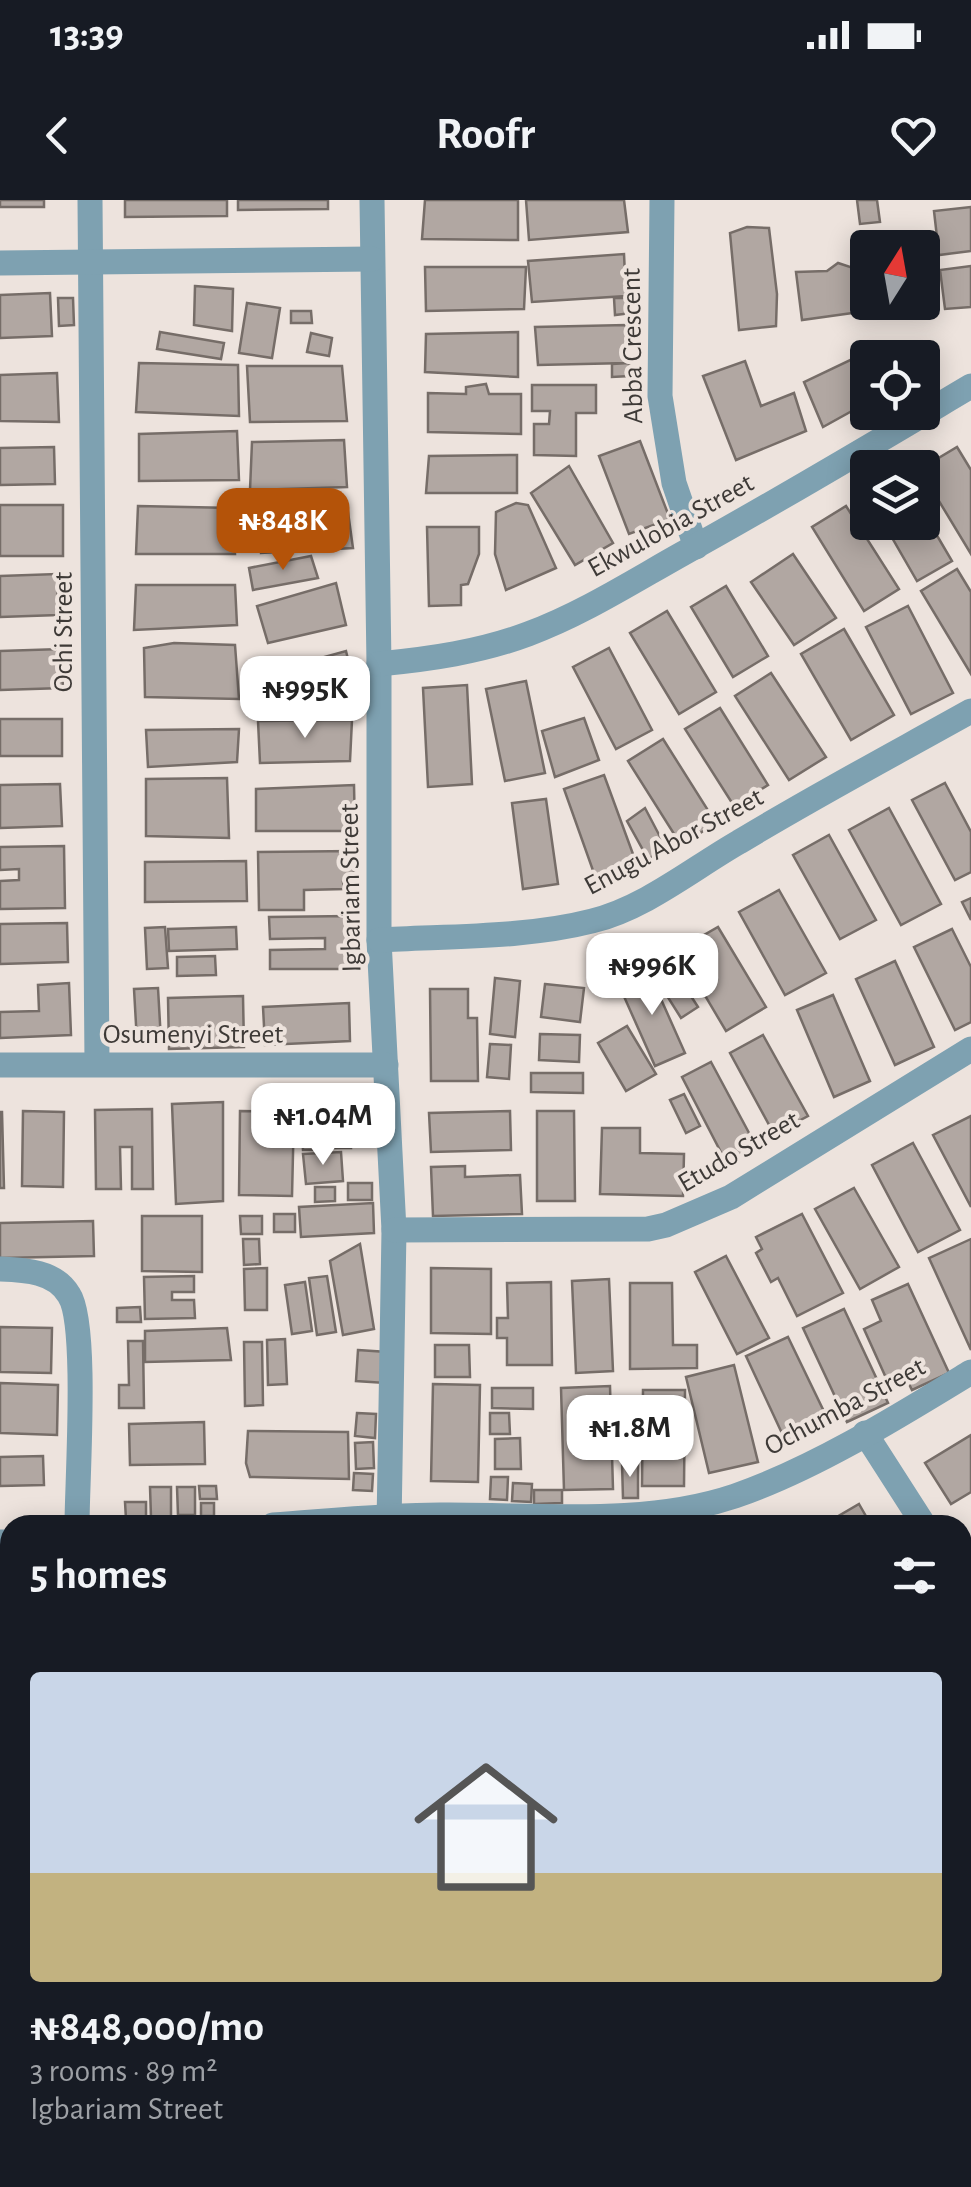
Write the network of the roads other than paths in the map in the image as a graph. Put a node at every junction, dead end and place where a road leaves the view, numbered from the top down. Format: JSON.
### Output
{"nodes":[{"id":1,"x":90,"y":200,"type":"edge"},
{"id":2,"x":372,"y":200,"type":"edge"},
{"id":3,"x":662,"y":200,"type":"edge"},
{"id":4,"x":372,"y":259,"type":"junction"},
{"id":5,"x":91,"y":261,"type":"junction"},
{"id":6,"x":0,"y":263,"type":"edge"},
{"id":7,"x":971,"y":386,"type":"edge"},
{"id":8,"x":696,"y":547,"type":"junction"},
{"id":9,"x":379,"y":664,"type":"junction"},
{"id":10,"x":971,"y":710,"type":"edge"},
{"id":11,"x":379,"y":940,"type":"junction"},
{"id":12,"x":971,"y":1048,"type":"edge"},
{"id":13,"x":97,"y":1064,"type":"junction"},
{"id":14,"x":0,"y":1065,"type":"edge"},
{"id":15,"x":386,"y":1065,"type":"junction"},
{"id":16,"x":394,"y":1230,"type":"junction"},
{"id":17,"x":0,"y":1268,"type":"edge"},
{"id":18,"x":971,"y":1372,"type":"edge"},
{"id":19,"x":865,"y":1433,"type":"junction"},
{"id":20,"x":77,"y":1515,"type":"edge"},
{"id":21,"x":389,"y":1515,"type":"edge"},
{"id":22,"x":637,"y":1515,"type":"edge"},
{"id":23,"x":918,"y":1515,"type":"edge"}],
"edges":[{"from":1,"to":5,"type":"street","name":"Ochi Street"},
{"from":2,"to":4,"type":"street","name":"Igbariam Street"},
{"from":3,"to":8,"type":"street","name":"Abba Crescent"},
{"from":4,"to":5,"type":"street"},
{"from":4,"to":9,"type":"street","name":"Igbariam Street"},
{"from":5,"to":6,"type":"street"},
{"from":5,"to":13,"type":"street","name":"Ochi Street"},
{"from":7,"to":8,"type":"street","name":"Ekwulobia Street"},
{"from":8,"to":9,"type":"street","name":"Ekwulobia Street"},
{"from":9,"to":11,"type":"street","name":"Igbariam Street"},
{"from":10,"to":11,"type":"street","name":"Enugu Abor Street"},
{"from":11,"to":15,"type":"street","name":"Igbariam Street"},
{"from":12,"to":16,"type":"street","name":"Etudo Street"},
{"from":13,"to":14,"type":"street","name":"Osumenyi Street"},
{"from":13,"to":15,"type":"street","name":"Osumenyi Street"},
{"from":15,"to":16,"type":"street","name":"Igbariam Street"},
{"from":16,"to":21,"type":"street","name":"Igbariam Street"},
{"from":17,"to":20,"type":"street"},
{"from":18,"to":19,"type":"street","name":"Ochumba Street"},
{"from":19,"to":22,"type":"street","name":"Ochumba Street"},
{"from":19,"to":23,"type":"street"}]}
